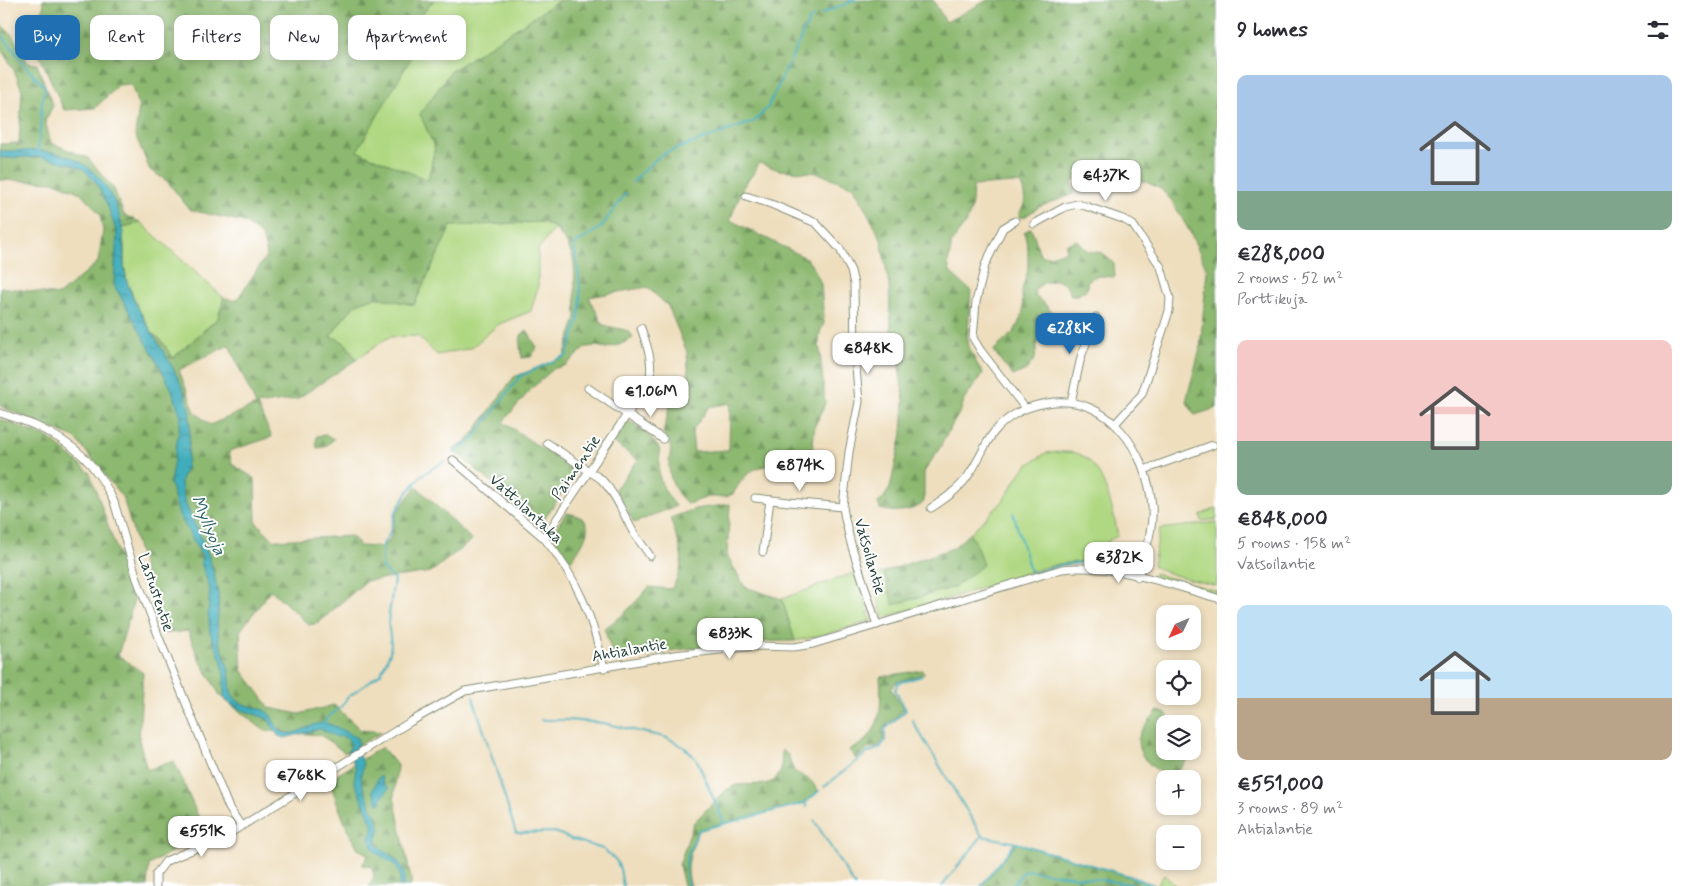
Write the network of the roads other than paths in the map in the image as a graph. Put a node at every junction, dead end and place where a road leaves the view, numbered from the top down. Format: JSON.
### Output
{"nodes":[{"id":1,"x":746,"y":196,"type":"dead end"},
{"id":2,"x":1016,"y":221,"type":"dead end"},
{"id":3,"x":1034,"y":224,"type":"dead end"},
{"id":4,"x":1096,"y":317,"type":"dead end"},
{"id":5,"x":640,"y":328,"type":"dead end"},
{"id":6,"x":588,"y":388,"type":"dead end"},
{"id":7,"x":1071,"y":402,"type":"junction"},
{"id":8,"x":1025,"y":408,"type":"junction"},
{"id":9,"x":0,"y":413,"type":"edge"},
{"id":10,"x":628,"y":414,"type":"junction"},
{"id":11,"x":1115,"y":424,"type":"junction"},
{"id":12,"x":663,"y":439,"type":"dead end"},
{"id":13,"x":547,"y":443,"type":"dead end"},
{"id":14,"x":1213,"y":445,"type":"dead end"},
{"id":15,"x":454,"y":460,"type":"dead end"},
{"id":16,"x":1144,"y":470,"type":"junction"},
{"id":17,"x":589,"y":471,"type":"junction"},
{"id":18,"x":755,"y":498,"type":"dead end"},
{"id":19,"x":770,"y":500,"type":"junction"},
{"id":20,"x":843,"y":507,"type":"junction"},
{"id":21,"x":931,"y":508,"type":"dead end"},
{"id":22,"x":544,"y":538,"type":"junction"},
{"id":23,"x":763,"y":552,"type":"dead end"},
{"id":24,"x":650,"y":556,"type":"dead end"},
{"id":25,"x":1138,"y":577,"type":"junction"},
{"id":26,"x":1217,"y":598,"type":"edge"},
{"id":27,"x":877,"y":625,"type":"junction"},
{"id":28,"x":604,"y":668,"type":"junction"},
{"id":29,"x":240,"y":826,"type":"junction"},
{"id":30,"x":156,"y":886,"type":"edge"}],
"edges":[{"from":1,"to":20,"type":"street","name":"Vatsoilantie"},
{"from":2,"to":8,"type":"street"},
{"from":3,"to":11,"type":"street"},
{"from":4,"to":7,"type":"street"},
{"from":5,"to":10,"type":"street","name":"Paimentie"},
{"from":6,"to":10,"type":"street"},
{"from":7,"to":8,"type":"street"},
{"from":7,"to":11,"type":"street"},
{"from":8,"to":21,"type":"street"},
{"from":9,"to":29,"type":"street","name":"Lastustentie"},
{"from":10,"to":12,"type":"street"},
{"from":10,"to":17,"type":"street","name":"Paimentie"},
{"from":11,"to":16,"type":"street"},
{"from":13,"to":17,"type":"street"},
{"from":14,"to":16,"type":"street"},
{"from":15,"to":22,"type":"street","name":"Vattolantaka"},
{"from":16,"to":25,"type":"street"},
{"from":17,"to":22,"type":"street","name":"Paimentie"},
{"from":17,"to":24,"type":"street"},
{"from":18,"to":19,"type":"street"},
{"from":19,"to":20,"type":"street"},
{"from":19,"to":23,"type":"street"},
{"from":20,"to":27,"type":"street","name":"Vatsoilantie"},
{"from":22,"to":28,"type":"street","name":"Vattolantaka"},
{"from":25,"to":26,"type":"street","name":"Ahtialantie"},
{"from":25,"to":27,"type":"street","name":"Ahtialantie"},
{"from":27,"to":28,"type":"street","name":"Ahtialantie"},
{"from":28,"to":29,"type":"street","name":"Ahtialantie"},
{"from":29,"to":30,"type":"street","name":"Ahtialantie"}]}
